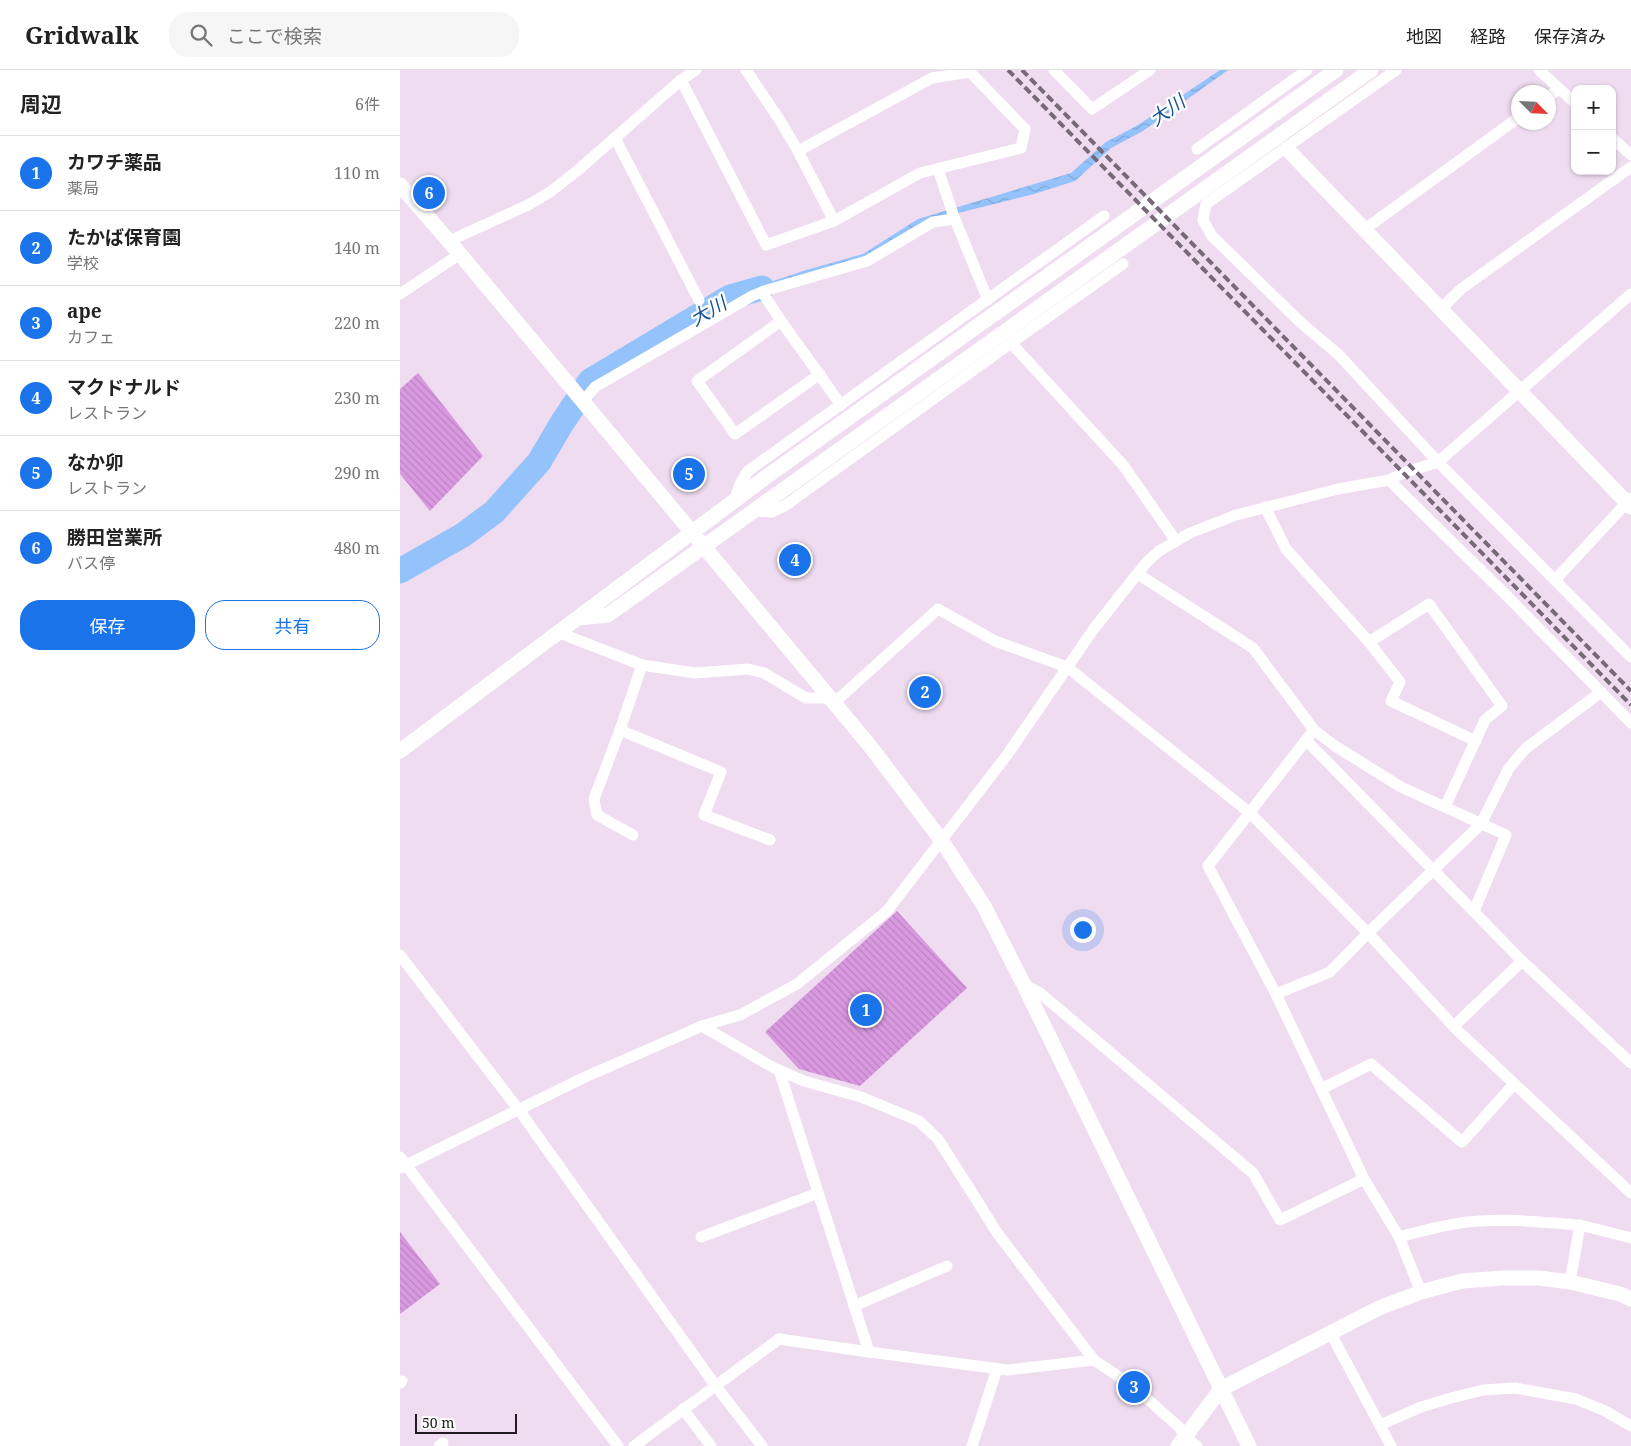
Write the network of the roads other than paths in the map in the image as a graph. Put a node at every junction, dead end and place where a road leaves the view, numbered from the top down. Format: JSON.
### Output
{"nodes":[{"id":1,"x":696,"y":70,"type":"edge"},
{"id":2,"x":746,"y":70,"type":"edge"},
{"id":3,"x":1054,"y":70,"type":"edge"},
{"id":4,"x":1150,"y":70,"type":"edge"},
{"id":5,"x":1307,"y":70,"type":"edge"},
{"id":6,"x":1336,"y":70,"type":"edge"},
{"id":7,"x":1371,"y":70,"type":"edge"},
{"id":8,"x":1396,"y":70,"type":"edge"},
{"id":9,"x":1539,"y":70,"type":"edge"},
{"id":10,"x":681,"y":80,"type":"junction"},
{"id":11,"x":1559,"y":89,"type":"junction"},
{"id":12,"x":1556,"y":91,"type":"edge"},
{"id":13,"x":1571,"y":100,"type":"edge"},
{"id":14,"x":1511,"y":123,"type":"edge"},
{"id":15,"x":615,"y":138,"type":"junction"},
{"id":16,"x":1616,"y":142,"type":"edge"},
{"id":17,"x":1197,"y":149,"type":"dead end"},
{"id":18,"x":1286,"y":149,"type":"junction"},
{"id":19,"x":798,"y":151,"type":"junction"},
{"id":20,"x":1631,"y":155,"type":"edge"},
{"id":21,"x":1631,"y":167,"type":"edge"},
{"id":22,"x":938,"y":169,"type":"junction"},
{"id":23,"x":400,"y":185,"type":"edge"},
{"id":24,"x":953,"y":214,"type":"junction"},
{"id":25,"x":1104,"y":216,"type":"dead end"},
{"id":26,"x":834,"y":221,"type":"junction"},
{"id":27,"x":1365,"y":229,"type":"junction"},
{"id":28,"x":449,"y":241,"type":"junction"},
{"id":29,"x":460,"y":254,"type":"junction"},
{"id":30,"x":1123,"y":264,"type":"dead end"},
{"id":31,"x":762,"y":292,"type":"junction"},
{"id":32,"x":400,"y":294,"type":"edge"},
{"id":33,"x":1631,"y":294,"type":"edge"},
{"id":34,"x":699,"y":300,"type":"dead end"},
{"id":35,"x":988,"y":300,"type":"junction"},
{"id":36,"x":1441,"y":309,"type":"junction"},
{"id":37,"x":781,"y":321,"type":"junction"},
{"id":38,"x":1010,"y":343,"type":"junction"},
{"id":39,"x":820,"y":374,"type":"junction"},
{"id":40,"x":1518,"y":391,"type":"junction"},
{"id":41,"x":582,"y":402,"type":"junction"},
{"id":42,"x":841,"y":404,"type":"junction"},
{"id":43,"x":1438,"y":462,"type":"junction"},
{"id":44,"x":1389,"y":480,"type":"junction"},
{"id":45,"x":734,"y":500,"type":"junction"},
{"id":46,"x":1630,"y":503,"type":"edge"},
{"id":47,"x":1265,"y":507,"type":"junction"},
{"id":48,"x":753,"y":511,"type":"junction"},
{"id":49,"x":692,"y":533,"type":"junction"},
{"id":50,"x":1176,"y":541,"type":"junction"},
{"id":51,"x":703,"y":546,"type":"junction"},
{"id":52,"x":1138,"y":574,"type":"junction"},
{"id":53,"x":1555,"y":580,"type":"junction"},
{"id":54,"x":576,"y":618,"type":"junction"},
{"id":55,"x":557,"y":632,"type":"junction"},
{"id":56,"x":1369,"y":642,"type":"junction"},
{"id":57,"x":1631,"y":657,"type":"edge"},
{"id":58,"x":642,"y":665,"type":"junction"},
{"id":59,"x":1068,"y":667,"type":"junction"},
{"id":60,"x":1601,"y":692,"type":"junction"},
{"id":61,"x":832,"y":700,"type":"junction"},
{"id":62,"x":1631,"y":723,"type":"edge"},
{"id":63,"x":620,"y":730,"type":"junction"},
{"id":64,"x":1314,"y":730,"type":"junction"},
{"id":65,"x":1306,"y":740,"type":"junction"},
{"id":66,"x":1476,"y":740,"type":"junction"},
{"id":67,"x":400,"y":751,"type":"edge"},
{"id":68,"x":1445,"y":807,"type":"junction"},
{"id":69,"x":1250,"y":813,"type":"junction"},
{"id":70,"x":1481,"y":824,"type":"junction"},
{"id":71,"x":633,"y":835,"type":"dead end"},
{"id":72,"x":770,"y":840,"type":"dead end"},
{"id":73,"x":942,"y":841,"type":"junction"},
{"id":74,"x":1433,"y":869,"type":"junction"},
{"id":75,"x":1474,"y":911,"type":"junction"},
{"id":76,"x":1368,"y":933,"type":"junction"},
{"id":77,"x":400,"y":955,"type":"edge"},
{"id":78,"x":1522,"y":961,"type":"junction"},
{"id":79,"x":1024,"y":985,"type":"junction"},
{"id":80,"x":1276,"y":994,"type":"junction"},
{"id":81,"x":702,"y":1026,"type":"junction"},
{"id":82,"x":1454,"y":1026,"type":"junction"},
{"id":83,"x":1631,"y":1063,"type":"edge"},
{"id":84,"x":779,"y":1070,"type":"junction"},
{"id":85,"x":1514,"y":1084,"type":"junction"},
{"id":86,"x":1321,"y":1089,"type":"junction"},
{"id":87,"x":519,"y":1110,"type":"junction"},
{"id":88,"x":402,"y":1163,"type":"edge"},
{"id":89,"x":1364,"y":1179,"type":"junction"},
{"id":90,"x":818,"y":1193,"type":"junction"},
{"id":91,"x":1631,"y":1193,"type":"edge"},
{"id":92,"x":1580,"y":1225,"type":"junction"},
{"id":93,"x":1630,"y":1235,"type":"edge"},
{"id":94,"x":701,"y":1237,"type":"dead end"},
{"id":95,"x":1399,"y":1237,"type":"junction"},
{"id":96,"x":947,"y":1266,"type":"dead end"},
{"id":97,"x":1570,"y":1282,"type":"junction"},
{"id":98,"x":1420,"y":1292,"type":"junction"},
{"id":99,"x":1631,"y":1299,"type":"edge"},
{"id":100,"x":854,"y":1306,"type":"junction"},
{"id":101,"x":1330,"y":1332,"type":"junction"},
{"id":102,"x":869,"y":1352,"type":"junction"},
{"id":103,"x":1094,"y":1360,"type":"junction"},
{"id":104,"x":998,"y":1369,"type":"junction"},
{"id":105,"x":715,"y":1385,"type":"junction"},
{"id":106,"x":1221,"y":1389,"type":"junction"},
{"id":107,"x":683,"y":1410,"type":"junction"},
{"id":108,"x":1380,"y":1425,"type":"junction"},
{"id":109,"x":1631,"y":1426,"type":"edge"},
{"id":110,"x":1187,"y":1443,"type":"edge"},
{"id":111,"x":618,"y":1446,"type":"edge"},
{"id":112,"x":634,"y":1446,"type":"edge"},
{"id":113,"x":711,"y":1446,"type":"edge"},
{"id":114,"x":762,"y":1446,"type":"edge"},
{"id":115,"x":972,"y":1446,"type":"edge"},
{"id":116,"x":1249,"y":1446,"type":"edge"},
{"id":117,"x":1391,"y":1446,"type":"edge"}],
"edges":[{"from":1,"to":10,"type":"street"},
{"from":2,"to":19,"type":"street"},
{"from":3,"to":4,"type":"street"},
{"from":5,"to":17,"type":"street"},
{"from":6,"to":45,"type":"street"},
{"from":7,"to":48,"type":"street"},
{"from":8,"to":18,"type":"street"},
{"from":9,"to":11,"type":"street"},
{"from":10,"to":15,"type":"street"},
{"from":10,"to":26,"type":"street"},
{"from":11,"to":12,"type":"street"},
{"from":11,"to":13,"type":"street"},
{"from":14,"to":27,"type":"street"},
{"from":15,"to":28,"type":"street"},
{"from":15,"to":34,"type":"street"},
{"from":16,"to":20,"type":"street"},
{"from":18,"to":27,"type":"street"},
{"from":18,"to":43,"type":"street"},
{"from":19,"to":22,"type":"street"},
{"from":19,"to":26,"type":"street"},
{"from":21,"to":36,"type":"street"},
{"from":22,"to":24,"type":"street"},
{"from":22,"to":26,"type":"street"},
{"from":23,"to":28,"type":"street"},
{"from":24,"to":31,"type":"street"},
{"from":24,"to":35,"type":"street"},
{"from":25,"to":35,"type":"street"},
{"from":27,"to":36,"type":"street"},
{"from":28,"to":29,"type":"street"},
{"from":29,"to":32,"type":"street"},
{"from":29,"to":41,"type":"street"},
{"from":30,"to":38,"type":"street"},
{"from":31,"to":37,"type":"street"},
{"from":31,"to":41,"type":"street"},
{"from":33,"to":40,"type":"street"},
{"from":35,"to":42,"type":"street"},
{"from":36,"to":40,"type":"street"},
{"from":37,"to":39,"type":"street"},
{"from":37,"to":39,"type":"street"},
{"from":38,"to":48,"type":"street"},
{"from":38,"to":50,"type":"street"},
{"from":39,"to":42,"type":"street"},
{"from":40,"to":43,"type":"street"},
{"from":40,"to":46,"type":"street"},
{"from":41,"to":49,"type":"street"},
{"from":42,"to":45,"type":"street"},
{"from":43,"to":44,"type":"street"},
{"from":43,"to":53,"type":"street"},
{"from":44,"to":47,"type":"street"},
{"from":44,"to":60,"type":"street"},
{"from":45,"to":49,"type":"street"},
{"from":46,"to":53,"type":"street"},
{"from":47,"to":50,"type":"street"},
{"from":47,"to":56,"type":"street"},
{"from":48,"to":51,"type":"street"},
{"from":49,"to":51,"type":"street"},
{"from":49,"to":54,"type":"street"},
{"from":50,"to":52,"type":"street"},
{"from":51,"to":54,"type":"street"},
{"from":51,"to":61,"type":"street"},
{"from":52,"to":59,"type":"street"},
{"from":52,"to":64,"type":"street"},
{"from":53,"to":57,"type":"street"},
{"from":54,"to":55,"type":"street"},
{"from":55,"to":58,"type":"street"},
{"from":55,"to":67,"type":"street"},
{"from":56,"to":66,"type":"street"},
{"from":56,"to":66,"type":"street"},
{"from":58,"to":61,"type":"street"},
{"from":58,"to":63,"type":"street"},
{"from":59,"to":61,"type":"street"},
{"from":59,"to":69,"type":"street"},
{"from":59,"to":73,"type":"street"},
{"from":60,"to":62,"type":"street"},
{"from":60,"to":70,"type":"street"},
{"from":61,"to":73,"type":"street"},
{"from":63,"to":71,"type":"street"},
{"from":63,"to":72,"type":"street"},
{"from":64,"to":65,"type":"street"},
{"from":64,"to":68,"type":"street"},
{"from":65,"to":69,"type":"street"},
{"from":65,"to":74,"type":"street"},
{"from":66,"to":68,"type":"street"},
{"from":68,"to":70,"type":"street"},
{"from":69,"to":76,"type":"street"},
{"from":69,"to":80,"type":"street"},
{"from":70,"to":74,"type":"street"},
{"from":70,"to":75,"type":"street"},
{"from":73,"to":79,"type":"street"},
{"from":73,"to":81,"type":"street"},
{"from":74,"to":75,"type":"street"},
{"from":74,"to":76,"type":"street"},
{"from":75,"to":78,"type":"street"},
{"from":76,"to":80,"type":"street"},
{"from":76,"to":82,"type":"street"},
{"from":77,"to":87,"type":"street"},
{"from":78,"to":82,"type":"street"},
{"from":78,"to":83,"type":"street"},
{"from":79,"to":89,"type":"street"},
{"from":79,"to":106,"type":"street"},
{"from":80,"to":86,"type":"street"},
{"from":81,"to":84,"type":"street"},
{"from":81,"to":87,"type":"street"},
{"from":82,"to":85,"type":"street"},
{"from":84,"to":90,"type":"street"},
{"from":84,"to":103,"type":"street"},
{"from":85,"to":86,"type":"street"},
{"from":85,"to":91,"type":"street"},
{"from":86,"to":89,"type":"street"},
{"from":87,"to":88,"type":"street"},
{"from":87,"to":105,"type":"street"},
{"from":88,"to":111,"type":"street"},
{"from":89,"to":95,"type":"street"},
{"from":90,"to":94,"type":"street"},
{"from":90,"to":100,"type":"street"},
{"from":92,"to":93,"type":"street"},
{"from":92,"to":95,"type":"street"},
{"from":92,"to":97,"type":"street"},
{"from":95,"to":98,"type":"street"},
{"from":96,"to":100,"type":"street"},
{"from":97,"to":98,"type":"street"},
{"from":97,"to":99,"type":"street"},
{"from":98,"to":101,"type":"street"},
{"from":100,"to":102,"type":"street"},
{"from":101,"to":106,"type":"street"},
{"from":101,"to":108,"type":"street"},
{"from":102,"to":104,"type":"street"},
{"from":102,"to":105,"type":"street"},
{"from":103,"to":104,"type":"street"},
{"from":103,"to":110,"type":"street"},
{"from":104,"to":115,"type":"street"},
{"from":105,"to":107,"type":"street"},
{"from":105,"to":114,"type":"street"},
{"from":106,"to":110,"type":"street"},
{"from":106,"to":116,"type":"street"},
{"from":107,"to":112,"type":"street"},
{"from":107,"to":113,"type":"street"},
{"from":108,"to":109,"type":"street"},
{"from":108,"to":117,"type":"street"}]}
